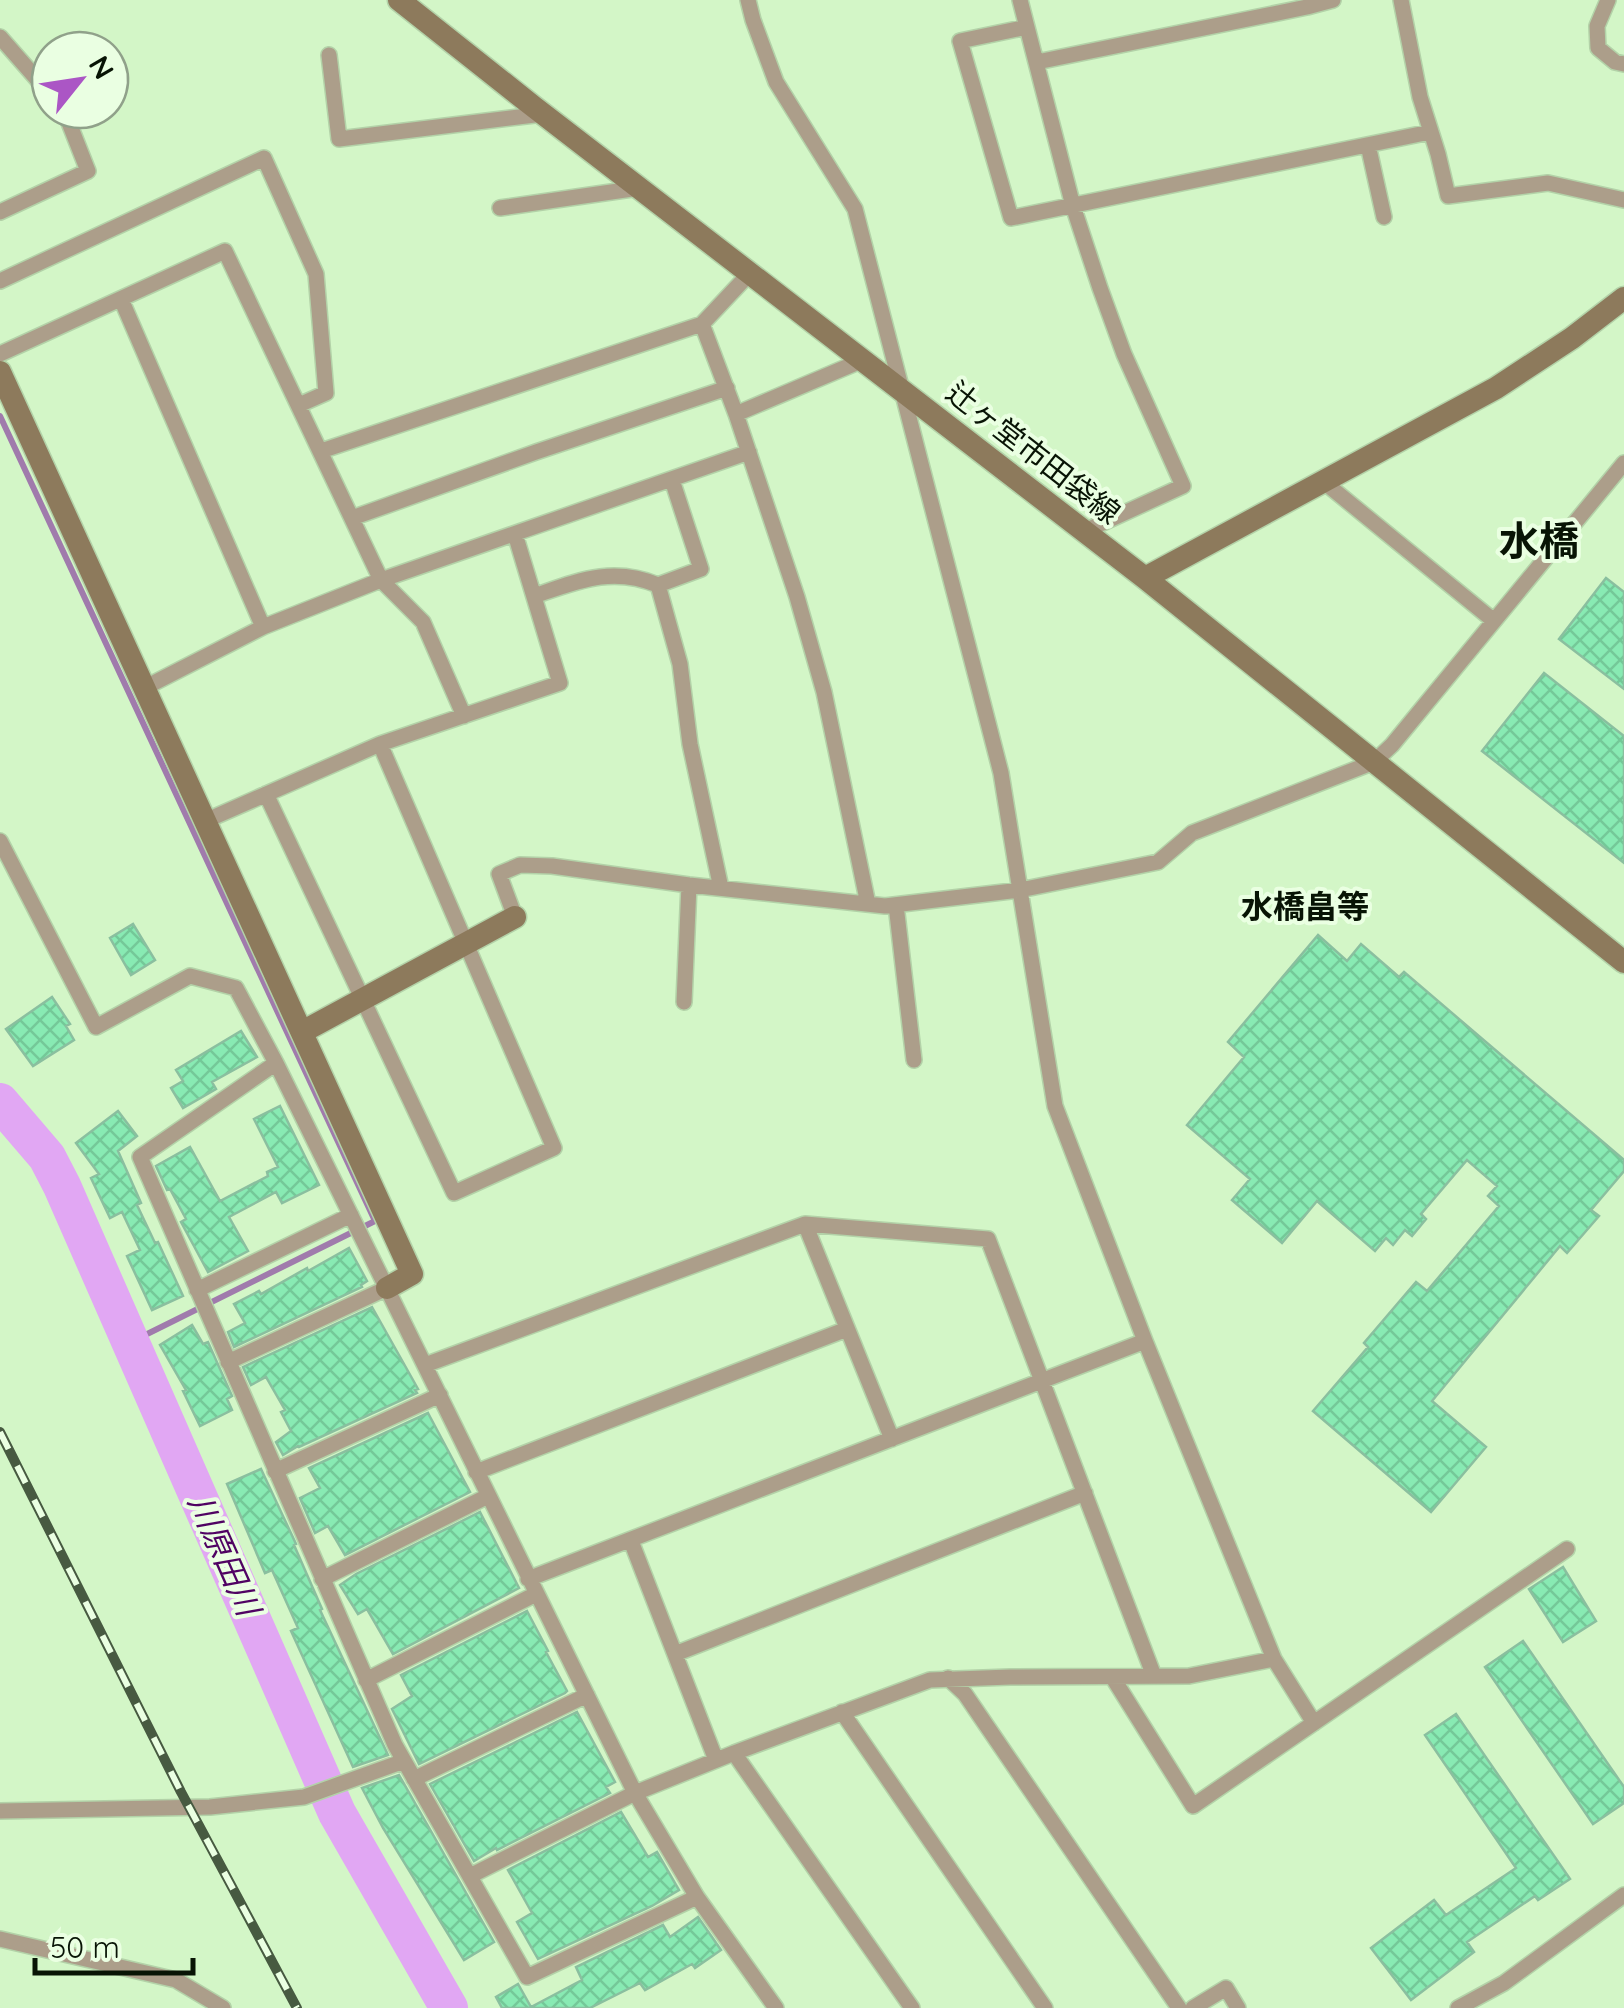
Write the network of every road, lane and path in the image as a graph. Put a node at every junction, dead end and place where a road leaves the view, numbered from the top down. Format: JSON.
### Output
{"nodes":[{"id":1,"x":399,"y":0,"type":"edge"},
{"id":2,"x":748,"y":0,"type":"edge"},
{"id":3,"x":1020,"y":0,"type":"edge"},
{"id":4,"x":1333,"y":0,"type":"edge"},
{"id":5,"x":1400,"y":0,"type":"edge"},
{"id":6,"x":1608,"y":0,"type":"edge"},
{"id":7,"x":1306,"y":4,"type":"edge"},
{"id":8,"x":1027,"y":27,"type":"junction"},
{"id":9,"x":0,"y":38,"type":"edge"},
{"id":10,"x":328,"y":56,"type":"dead end"},
{"id":11,"x":1037,"y":62,"type":"junction"},
{"id":12,"x":1624,"y":64,"type":"edge"},
{"id":13,"x":30,"y":72,"type":"edge"},
{"id":14,"x":543,"y":114,"type":"junction"},
{"id":15,"x":72,"y":130,"type":"edge"},
{"id":16,"x":1430,"y":132,"type":"junction"},
{"id":17,"x":1368,"y":145,"type":"junction"},
{"id":18,"x":639,"y":188,"type":"junction"},
{"id":19,"x":1624,"y":200,"type":"edge"},
{"id":20,"x":1073,"y":206,"type":"junction"},
{"id":21,"x":500,"y":208,"type":"dead end"},
{"id":22,"x":0,"y":212,"type":"edge"},
{"id":23,"x":1384,"y":217,"type":"dead end"},
{"id":24,"x":750,"y":273,"type":"junction"},
{"id":25,"x":0,"y":282,"type":"edge"},
{"id":26,"x":1624,"y":298,"type":"edge"},
{"id":27,"x":120,"y":299,"type":"junction"},
{"id":28,"x":702,"y":324,"type":"junction"},
{"id":29,"x":0,"y":354,"type":"edge"},
{"id":30,"x":863,"y":360,"type":"junction"},
{"id":31,"x":0,"y":372,"type":"edge"},
{"id":32,"x":727,"y":388,"type":"junction"},
{"id":33,"x":900,"y":389,"type":"junction"},
{"id":34,"x":299,"y":406,"type":"junction"},
{"id":35,"x":736,"y":414,"type":"junction"},
{"id":36,"x":320,"y":451,"type":"junction"},
{"id":37,"x":749,"y":452,"type":"junction"},
{"id":38,"x":1624,"y":463,"type":"edge"},
{"id":39,"x":672,"y":480,"type":"junction"},
{"id":40,"x":1324,"y":482,"type":"junction"},
{"id":41,"x":352,"y":518,"type":"junction"},
{"id":42,"x":1085,"y":531,"type":"junction"},
{"id":43,"x":516,"y":534,"type":"junction"},
{"id":44,"x":1146,"y":578,"type":"junction"},
{"id":45,"x":381,"y":580,"type":"junction"},
{"id":46,"x":658,"y":585,"type":"junction"},
{"id":47,"x":534,"y":596,"type":"junction"},
{"id":48,"x":1494,"y":621,"type":"junction"},
{"id":49,"x":264,"y":627,"type":"junction"},
{"id":50,"x":144,"y":688,"type":"junction"},
{"id":51,"x":464,"y":716,"type":"junction"},
{"id":52,"x":380,"y":744,"type":"junction"},
{"id":53,"x":1374,"y":762,"type":"junction"},
{"id":54,"x":266,"y":794,"type":"junction"},
{"id":55,"x":205,"y":821,"type":"junction"},
{"id":56,"x":0,"y":841,"type":"edge"},
{"id":57,"x":689,"y":885,"type":"junction"},
{"id":58,"x":721,"y":888,"type":"junction"},
{"id":59,"x":1020,"y":890,"type":"junction"},
{"id":60,"x":868,"y":904,"type":"junction"},
{"id":61,"x":896,"y":905,"type":"junction"},
{"id":62,"x":515,"y":917,"type":"joint"},
{"id":63,"x":466,"y":943,"type":"junction"},
{"id":64,"x":1624,"y":962,"type":"edge"},
{"id":65,"x":364,"y":999,"type":"junction"},
{"id":66,"x":684,"y":1002,"type":"dead end"},
{"id":67,"x":302,"y":1032,"type":"junction"},
{"id":68,"x":914,"y":1060,"type":"dead end"},
{"id":69,"x":276,"y":1063,"type":"junction"},
{"id":70,"x":350,"y":1215,"type":"junction"},
{"id":71,"x":805,"y":1224,"type":"junction"},
{"id":72,"x":387,"y":1288,"type":"junction"},
{"id":73,"x":197,"y":1290,"type":"junction"},
{"id":74,"x":847,"y":1329,"type":"junction"},
{"id":75,"x":1145,"y":1341,"type":"junction"},
{"id":76,"x":228,"y":1362,"type":"junction"},
{"id":77,"x":426,"y":1366,"type":"junction"},
{"id":78,"x":1042,"y":1380,"type":"junction"},
{"id":79,"x":440,"y":1395,"type":"junction"},
{"id":80,"x":892,"y":1440,"type":"junction"},
{"id":81,"x":275,"y":1471,"type":"junction"},
{"id":82,"x":476,"y":1472,"type":"junction"},
{"id":83,"x":1085,"y":1493,"type":"junction"},
{"id":84,"x":488,"y":1496,"type":"junction"},
{"id":85,"x":631,"y":1541,"type":"junction"},
{"id":86,"x":1568,"y":1549,"type":"dead end"},
{"id":87,"x":322,"y":1579,"type":"junction"},
{"id":88,"x":532,"y":1586,"type":"junction"},
{"id":89,"x":675,"y":1654,"type":"junction"},
{"id":90,"x":1274,"y":1659,"type":"junction"},
{"id":91,"x":1154,"y":1676,"type":"junction"},
{"id":92,"x":948,"y":1678,"type":"junction"},
{"id":93,"x":1113,"y":1678,"type":"junction"},
{"id":94,"x":366,"y":1680,"type":"junction"},
{"id":95,"x":587,"y":1695,"type":"junction"},
{"id":96,"x":842,"y":1712,"type":"junction"},
{"id":97,"x":1314,"y":1723,"type":"junction"},
{"id":98,"x":734,"y":1753,"type":"junction"},
{"id":99,"x":716,"y":1760,"type":"junction"},
{"id":100,"x":404,"y":1761,"type":"junction"},
{"id":101,"x":414,"y":1778,"type":"junction"},
{"id":102,"x":636,"y":1793,"type":"junction"},
{"id":103,"x":0,"y":1811,"type":"edge"},
{"id":104,"x":470,"y":1876,"type":"junction"},
{"id":105,"x":1624,"y":1895,"type":"edge"},
{"id":106,"x":697,"y":1897,"type":"junction"},
{"id":107,"x":0,"y":1939,"type":"edge"},
{"id":108,"x":223,"y":2008,"type":"edge"},
{"id":109,"x":776,"y":2008,"type":"edge"},
{"id":110,"x":912,"y":2008,"type":"edge"},
{"id":111,"x":1045,"y":2008,"type":"edge"},
{"id":112,"x":1179,"y":2008,"type":"edge"},
{"id":113,"x":1193,"y":2008,"type":"edge"},
{"id":114,"x":1238,"y":2008,"type":"edge"},
{"id":115,"x":1458,"y":2008,"type":"edge"}],
"edges":[{"from":1,"to":14,"type":"street","name":"辻ヶ堂市田袋線"},
{"from":2,"to":33,"type":"street"},
{"from":3,"to":8,"type":"street"},
{"from":4,"to":7,"type":"street"},
{"from":5,"to":16,"type":"street"},
{"from":6,"to":12,"type":"street"},
{"from":7,"to":11,"type":"street"},
{"from":8,"to":11,"type":"street"},
{"from":8,"to":20,"type":"street"},
{"from":9,"to":13,"type":"street"},
{"from":10,"to":14,"type":"street"},
{"from":11,"to":20,"type":"street"},
{"from":14,"to":18,"type":"street","name":"辻ヶ堂市田袋線"},
{"from":15,"to":22,"type":"street"},
{"from":16,"to":17,"type":"street"},
{"from":16,"to":19,"type":"street"},
{"from":17,"to":20,"type":"street"},
{"from":17,"to":23,"type":"street"},
{"from":18,"to":21,"type":"street"},
{"from":18,"to":24,"type":"street","name":"辻ヶ堂市田袋線"},
{"from":20,"to":42,"type":"street"},
{"from":24,"to":28,"type":"street"},
{"from":24,"to":30,"type":"street","name":"辻ヶ堂市田袋線"},
{"from":25,"to":34,"type":"street"},
{"from":26,"to":40,"type":"street"},
{"from":27,"to":29,"type":"street"},
{"from":27,"to":34,"type":"street"},
{"from":27,"to":49,"type":"street"},
{"from":28,"to":32,"type":"street"},
{"from":28,"to":36,"type":"street"},
{"from":30,"to":33,"type":"street","name":"辻ヶ堂市田袋線"},
{"from":30,"to":35,"type":"street"},
{"from":31,"to":50,"type":"street"},
{"from":32,"to":35,"type":"street"},
{"from":32,"to":41,"type":"street"},
{"from":33,"to":42,"type":"street","name":"辻ヶ堂市田袋線"},
{"from":33,"to":59,"type":"street"},
{"from":34,"to":36,"type":"street"},
{"from":35,"to":37,"type":"street"},
{"from":36,"to":41,"type":"street"},
{"from":37,"to":39,"type":"street"},
{"from":37,"to":60,"type":"street"},
{"from":38,"to":48,"type":"street"},
{"from":39,"to":43,"type":"street"},
{"from":39,"to":46,"type":"street"},
{"from":40,"to":44,"type":"street"},
{"from":40,"to":48,"type":"street"},
{"from":41,"to":45,"type":"street"},
{"from":42,"to":44,"type":"street","name":"辻ヶ堂市田袋線"},
{"from":43,"to":45,"type":"street"},
{"from":43,"to":47,"type":"street"},
{"from":44,"to":53,"type":"street","name":"辻ヶ堂市田袋線"},
{"from":45,"to":49,"type":"street"},
{"from":45,"to":51,"type":"street"},
{"from":46,"to":47,"type":"street"},
{"from":46,"to":58,"type":"street"},
{"from":47,"to":51,"type":"street"},
{"from":48,"to":53,"type":"street"},
{"from":49,"to":50,"type":"street"},
{"from":50,"to":55,"type":"street"},
{"from":51,"to":52,"type":"street"},
{"from":52,"to":54,"type":"street"},
{"from":52,"to":63,"type":"street"},
{"from":53,"to":59,"type":"street"},
{"from":53,"to":64,"type":"street","name":"辻ヶ堂市田袋線"},
{"from":54,"to":55,"type":"street"},
{"from":54,"to":65,"type":"street"},
{"from":55,"to":67,"type":"street"},
{"from":56,"to":69,"type":"street"},
{"from":57,"to":58,"type":"street"},
{"from":57,"to":62,"type":"street"},
{"from":57,"to":66,"type":"street"},
{"from":58,"to":60,"type":"street"},
{"from":59,"to":61,"type":"street"},
{"from":59,"to":75,"type":"street"},
{"from":60,"to":61,"type":"street"},
{"from":61,"to":68,"type":"street"},
{"from":62,"to":63,"type":"street"},
{"from":63,"to":65,"type":"street"},
{"from":63,"to":65,"type":"street"},
{"from":65,"to":67,"type":"street"},
{"from":67,"to":72,"type":"street"},
{"from":69,"to":70,"type":"street"},
{"from":69,"to":73,"type":"street"},
{"from":70,"to":72,"type":"street"},
{"from":70,"to":73,"type":"street"},
{"from":71,"to":74,"type":"street"},
{"from":71,"to":77,"type":"street"},
{"from":71,"to":78,"type":"street"},
{"from":72,"to":76,"type":"street"},
{"from":72,"to":77,"type":"street"},
{"from":73,"to":76,"type":"street"},
{"from":74,"to":80,"type":"street"},
{"from":74,"to":82,"type":"street"},
{"from":75,"to":78,"type":"street"},
{"from":75,"to":90,"type":"street"},
{"from":76,"to":81,"type":"street"},
{"from":77,"to":79,"type":"street"},
{"from":78,"to":80,"type":"street"},
{"from":78,"to":83,"type":"street"},
{"from":79,"to":81,"type":"street"},
{"from":79,"to":82,"type":"street"},
{"from":80,"to":85,"type":"street"},
{"from":81,"to":87,"type":"street"},
{"from":82,"to":84,"type":"street"},
{"from":83,"to":89,"type":"street"},
{"from":83,"to":91,"type":"street"},
{"from":84,"to":87,"type":"street"},
{"from":84,"to":88,"type":"street"},
{"from":85,"to":88,"type":"street"},
{"from":85,"to":89,"type":"street"},
{"from":86,"to":97,"type":"street"},
{"from":87,"to":94,"type":"street"},
{"from":88,"to":94,"type":"street"},
{"from":88,"to":95,"type":"street"},
{"from":89,"to":99,"type":"street"},
{"from":90,"to":91,"type":"street"},
{"from":90,"to":97,"type":"street"},
{"from":91,"to":93,"type":"street"},
{"from":92,"to":93,"type":"street"},
{"from":92,"to":96,"type":"street"},
{"from":92,"to":112,"type":"street"},
{"from":93,"to":97,"type":"street"},
{"from":94,"to":100,"type":"street"},
{"from":95,"to":101,"type":"street"},
{"from":95,"to":102,"type":"street"},
{"from":96,"to":98,"type":"street"},
{"from":96,"to":111,"type":"street"},
{"from":98,"to":99,"type":"street"},
{"from":98,"to":110,"type":"street"},
{"from":99,"to":102,"type":"street"},
{"from":100,"to":101,"type":"street"},
{"from":100,"to":103,"type":"street"},
{"from":101,"to":104,"type":"street"},
{"from":102,"to":104,"type":"street"},
{"from":102,"to":106,"type":"street"},
{"from":104,"to":106,"type":"street"},
{"from":105,"to":115,"type":"street"},
{"from":106,"to":109,"type":"street"},
{"from":107,"to":108,"type":"street"},
{"from":113,"to":114,"type":"street"}]}
